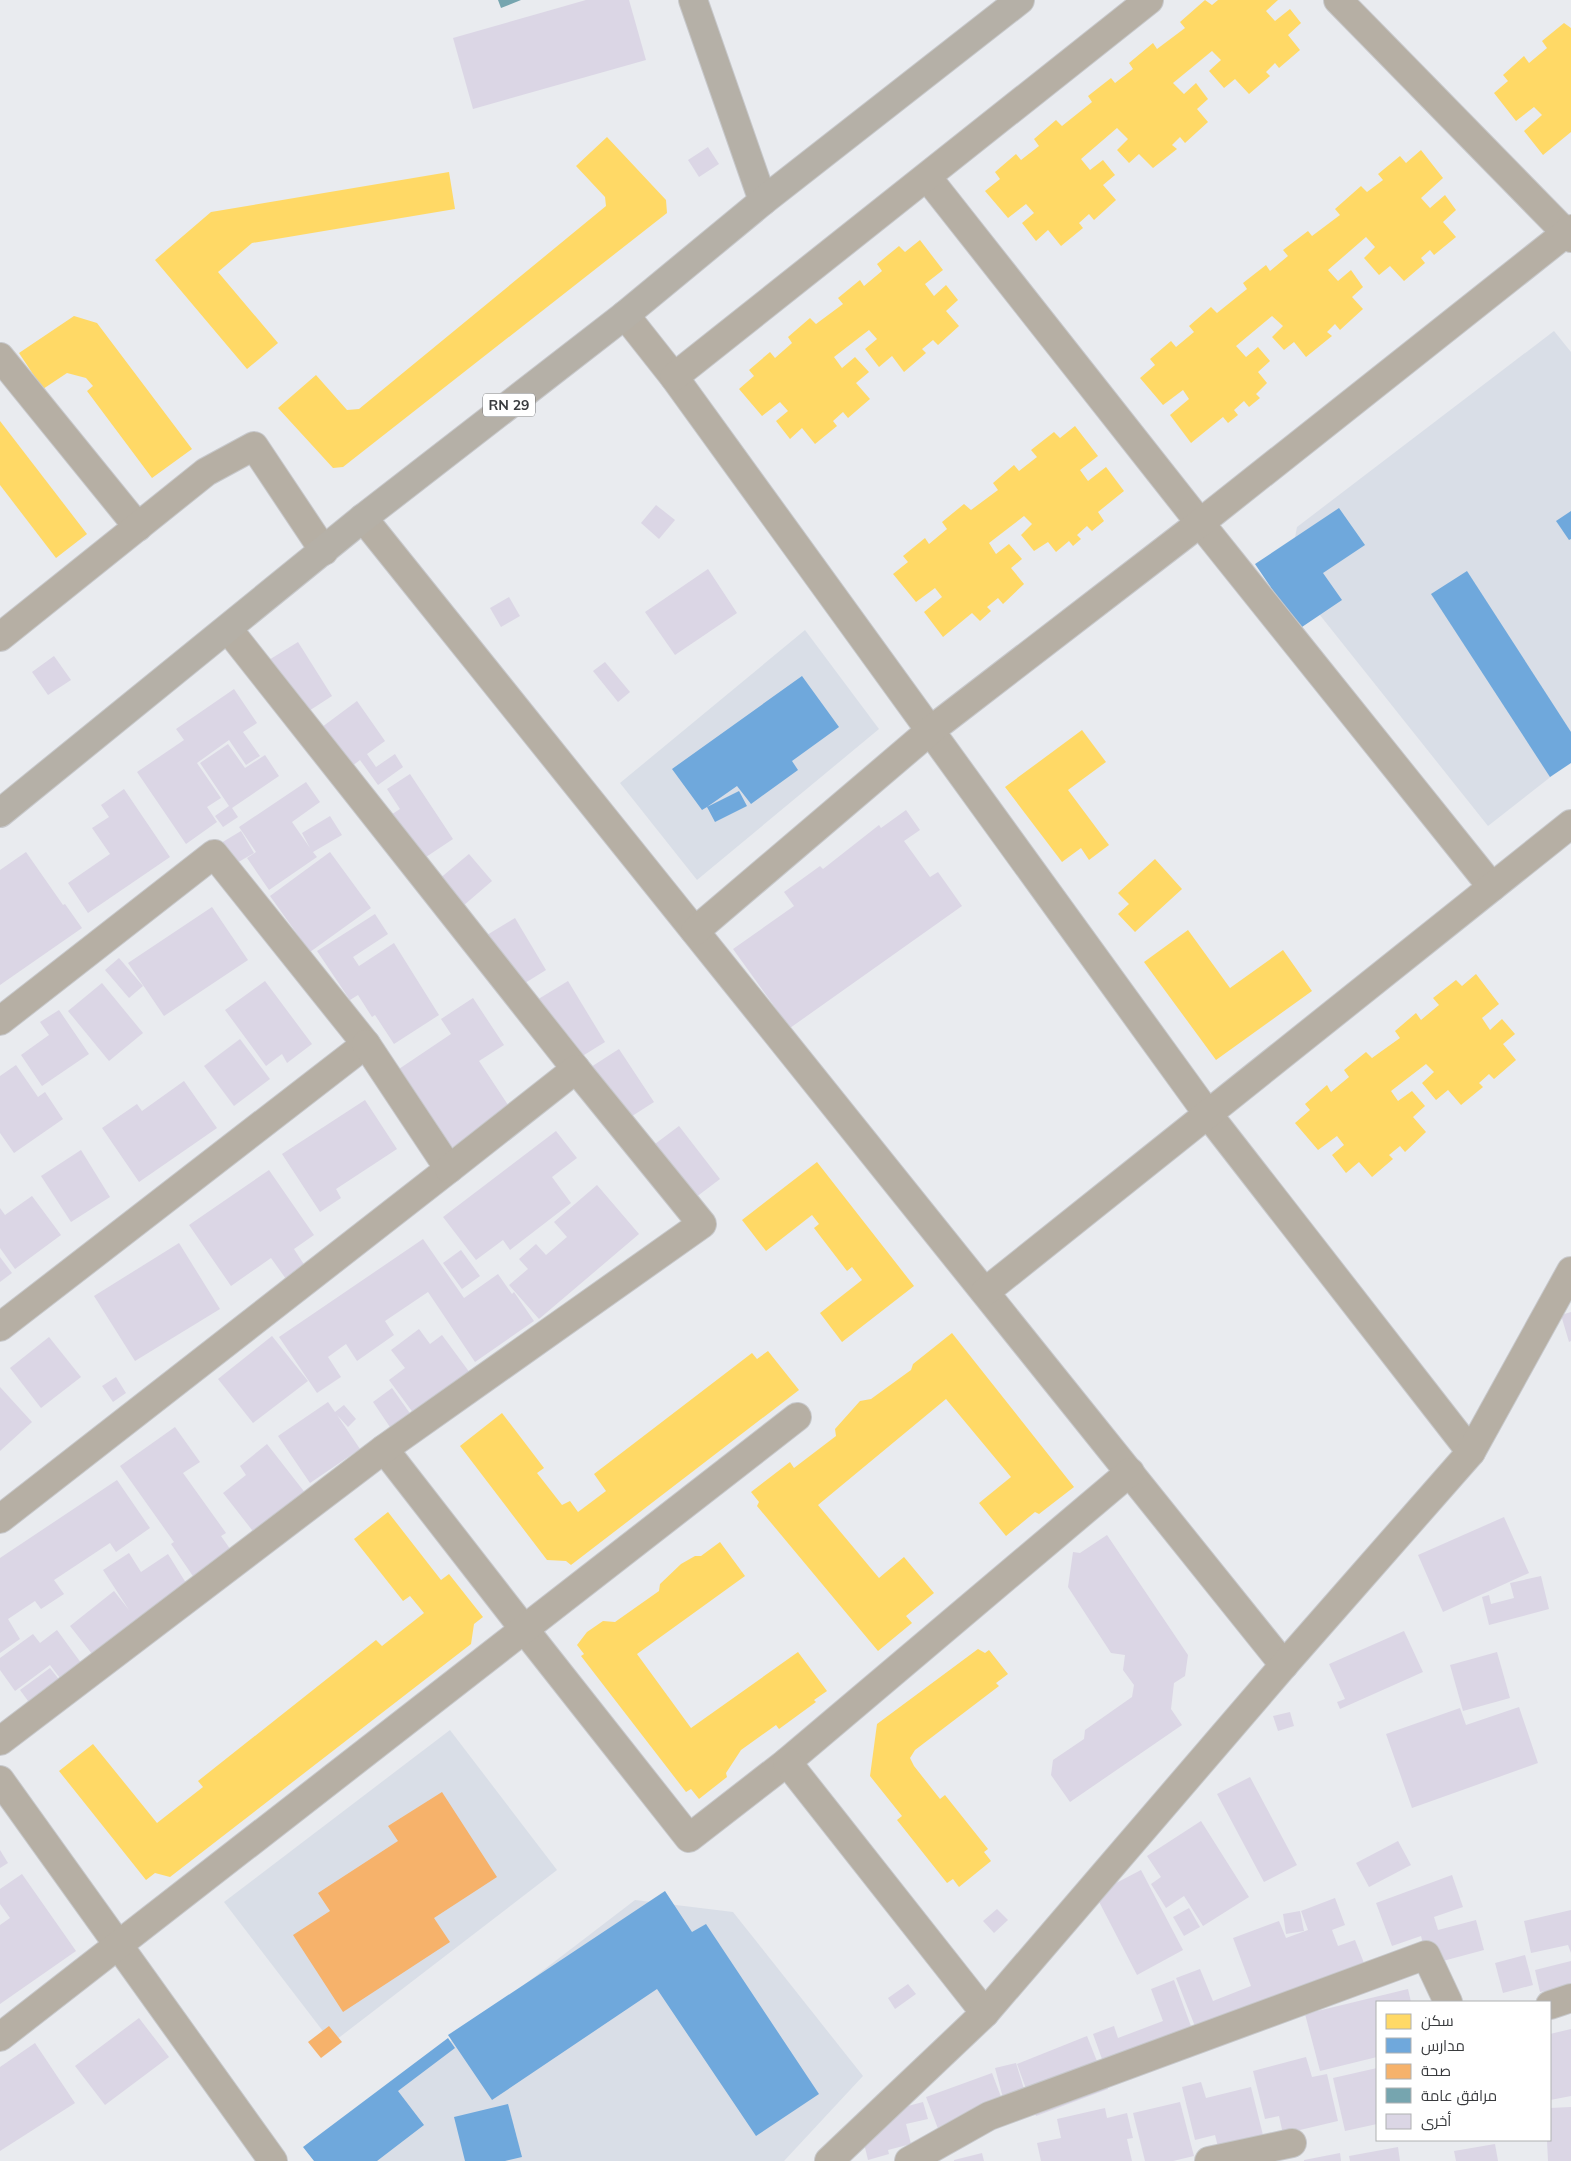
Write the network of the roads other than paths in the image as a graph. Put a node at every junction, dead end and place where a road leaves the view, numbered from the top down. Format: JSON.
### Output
{"nodes":[{"id":1,"x":693,"y":0,"type":"edge"},
{"id":2,"x":1020,"y":0,"type":"edge"},
{"id":3,"x":1150,"y":0,"type":"edge"},
{"id":4,"x":1338,"y":0,"type":"edge"},
{"id":5,"x":927,"y":177,"type":"junction"},
{"id":6,"x":763,"y":201,"type":"junction"},
{"id":7,"x":1570,"y":233,"type":"edge"},
{"id":8,"x":625,"y":314,"type":"junction"},
{"id":9,"x":0,"y":357,"type":"edge"},
{"id":10,"x":674,"y":377,"type":"junction"},
{"id":11,"x":364,"y":518,"type":"junction"},
{"id":12,"x":1200,"y":523,"type":"junction"},
{"id":13,"x":138,"y":527,"type":"junction"},
{"id":14,"x":324,"y":551,"type":"junction"},
{"id":15,"x":228,"y":629,"type":"junction"},
{"id":16,"x":0,"y":637,"type":"edge"},
{"id":17,"x":931,"y":730,"type":"junction"},
{"id":18,"x":0,"y":813,"type":"edge"},
{"id":19,"x":1571,"y":824,"type":"edge"},
{"id":20,"x":1492,"y":887,"type":"junction"},
{"id":21,"x":695,"y":930,"type":"junction"},
{"id":22,"x":0,"y":1021,"type":"edge"},
{"id":23,"x":366,"y":1044,"type":"junction"},
{"id":24,"x":576,"y":1069,"type":"junction"},
{"id":25,"x":1207,"y":1113,"type":"junction"},
{"id":26,"x":449,"y":1169,"type":"junction"},
{"id":27,"x":1571,"y":1271,"type":"edge"},
{"id":28,"x":985,"y":1292,"type":"junction"},
{"id":29,"x":0,"y":1326,"type":"edge"},
{"id":30,"x":797,"y":1417,"type":"dead end"},
{"id":31,"x":384,"y":1449,"type":"junction"},
{"id":32,"x":1471,"y":1452,"type":"junction"},
{"id":33,"x":1130,"y":1472,"type":"junction"},
{"id":34,"x":0,"y":1519,"type":"edge"},
{"id":35,"x":524,"y":1629,"type":"junction"},
{"id":36,"x":1284,"y":1665,"type":"junction"},
{"id":37,"x":0,"y":1741,"type":"edge"},
{"id":38,"x":787,"y":1762,"type":"junction"},
{"id":39,"x":0,"y":1780,"type":"edge"},
{"id":40,"x":118,"y":1945,"type":"junction"},
{"id":41,"x":1571,"y":1998,"type":"edge"},
{"id":42,"x":1448,"y":2001,"type":"edge"},
{"id":43,"x":1551,"y":2005,"type":"edge"},
{"id":44,"x":985,"y":2013,"type":"junction"},
{"id":45,"x":0,"y":2037,"type":"edge"},
{"id":46,"x":1292,"y":2143,"type":"dead end"},
{"id":47,"x":854,"y":2150,"type":"edge"},
{"id":48,"x":272,"y":2161,"type":"edge"},
{"id":49,"x":829,"y":2161,"type":"edge"},
{"id":50,"x":909,"y":2161,"type":"edge"},
{"id":51,"x":1209,"y":2161,"type":"edge"}],
"edges":[{"from":1,"to":6,"type":"main road"},
{"from":2,"to":6,"type":"main road","number":"RN 29"},
{"from":3,"to":5,"type":"street"},
{"from":4,"to":7,"type":"street"},
{"from":5,"to":10,"type":"street"},
{"from":5,"to":12,"type":"street"},
{"from":6,"to":8,"type":"main road","number":"RN 29"},
{"from":7,"to":12,"type":"street"},
{"from":8,"to":10,"type":"street"},
{"from":8,"to":11,"type":"main road","number":"RN 29"},
{"from":9,"to":13,"type":"street"},
{"from":10,"to":17,"type":"street"},
{"from":11,"to":14,"type":"main road","number":"RN 29"},
{"from":11,"to":21,"type":"street"},
{"from":12,"to":17,"type":"street"},
{"from":12,"to":20,"type":"street"},
{"from":13,"to":14,"type":"street"},
{"from":13,"to":16,"type":"street"},
{"from":14,"to":15,"type":"main road","number":"RN 29"},
{"from":15,"to":18,"type":"main road","number":"RN 29"},
{"from":15,"to":24,"type":"street"},
{"from":17,"to":21,"type":"street"},
{"from":17,"to":25,"type":"street"},
{"from":19,"to":20,"type":"street"},
{"from":20,"to":25,"type":"street"},
{"from":21,"to":28,"type":"street"},
{"from":22,"to":23,"type":"street"},
{"from":23,"to":26,"type":"street"},
{"from":23,"to":29,"type":"street"},
{"from":24,"to":26,"type":"street"},
{"from":24,"to":31,"type":"street"},
{"from":25,"to":28,"type":"street"},
{"from":25,"to":32,"type":"street"},
{"from":26,"to":34,"type":"street"},
{"from":27,"to":32,"type":"street"},
{"from":28,"to":33,"type":"street"},
{"from":30,"to":35,"type":"street"},
{"from":31,"to":35,"type":"street"},
{"from":31,"to":37,"type":"street"},
{"from":32,"to":36,"type":"street"},
{"from":33,"to":36,"type":"street"},
{"from":33,"to":38,"type":"street"},
{"from":35,"to":38,"type":"street"},
{"from":35,"to":40,"type":"street"},
{"from":36,"to":44,"type":"street"},
{"from":38,"to":44,"type":"street"},
{"from":39,"to":40,"type":"street"},
{"from":40,"to":45,"type":"street"},
{"from":40,"to":48,"type":"street"},
{"from":41,"to":43,"type":"street"},
{"from":42,"to":50,"type":"street"},
{"from":44,"to":47,"type":"street"},
{"from":46,"to":51,"type":"street"},
{"from":47,"to":49,"type":"street"}]}
